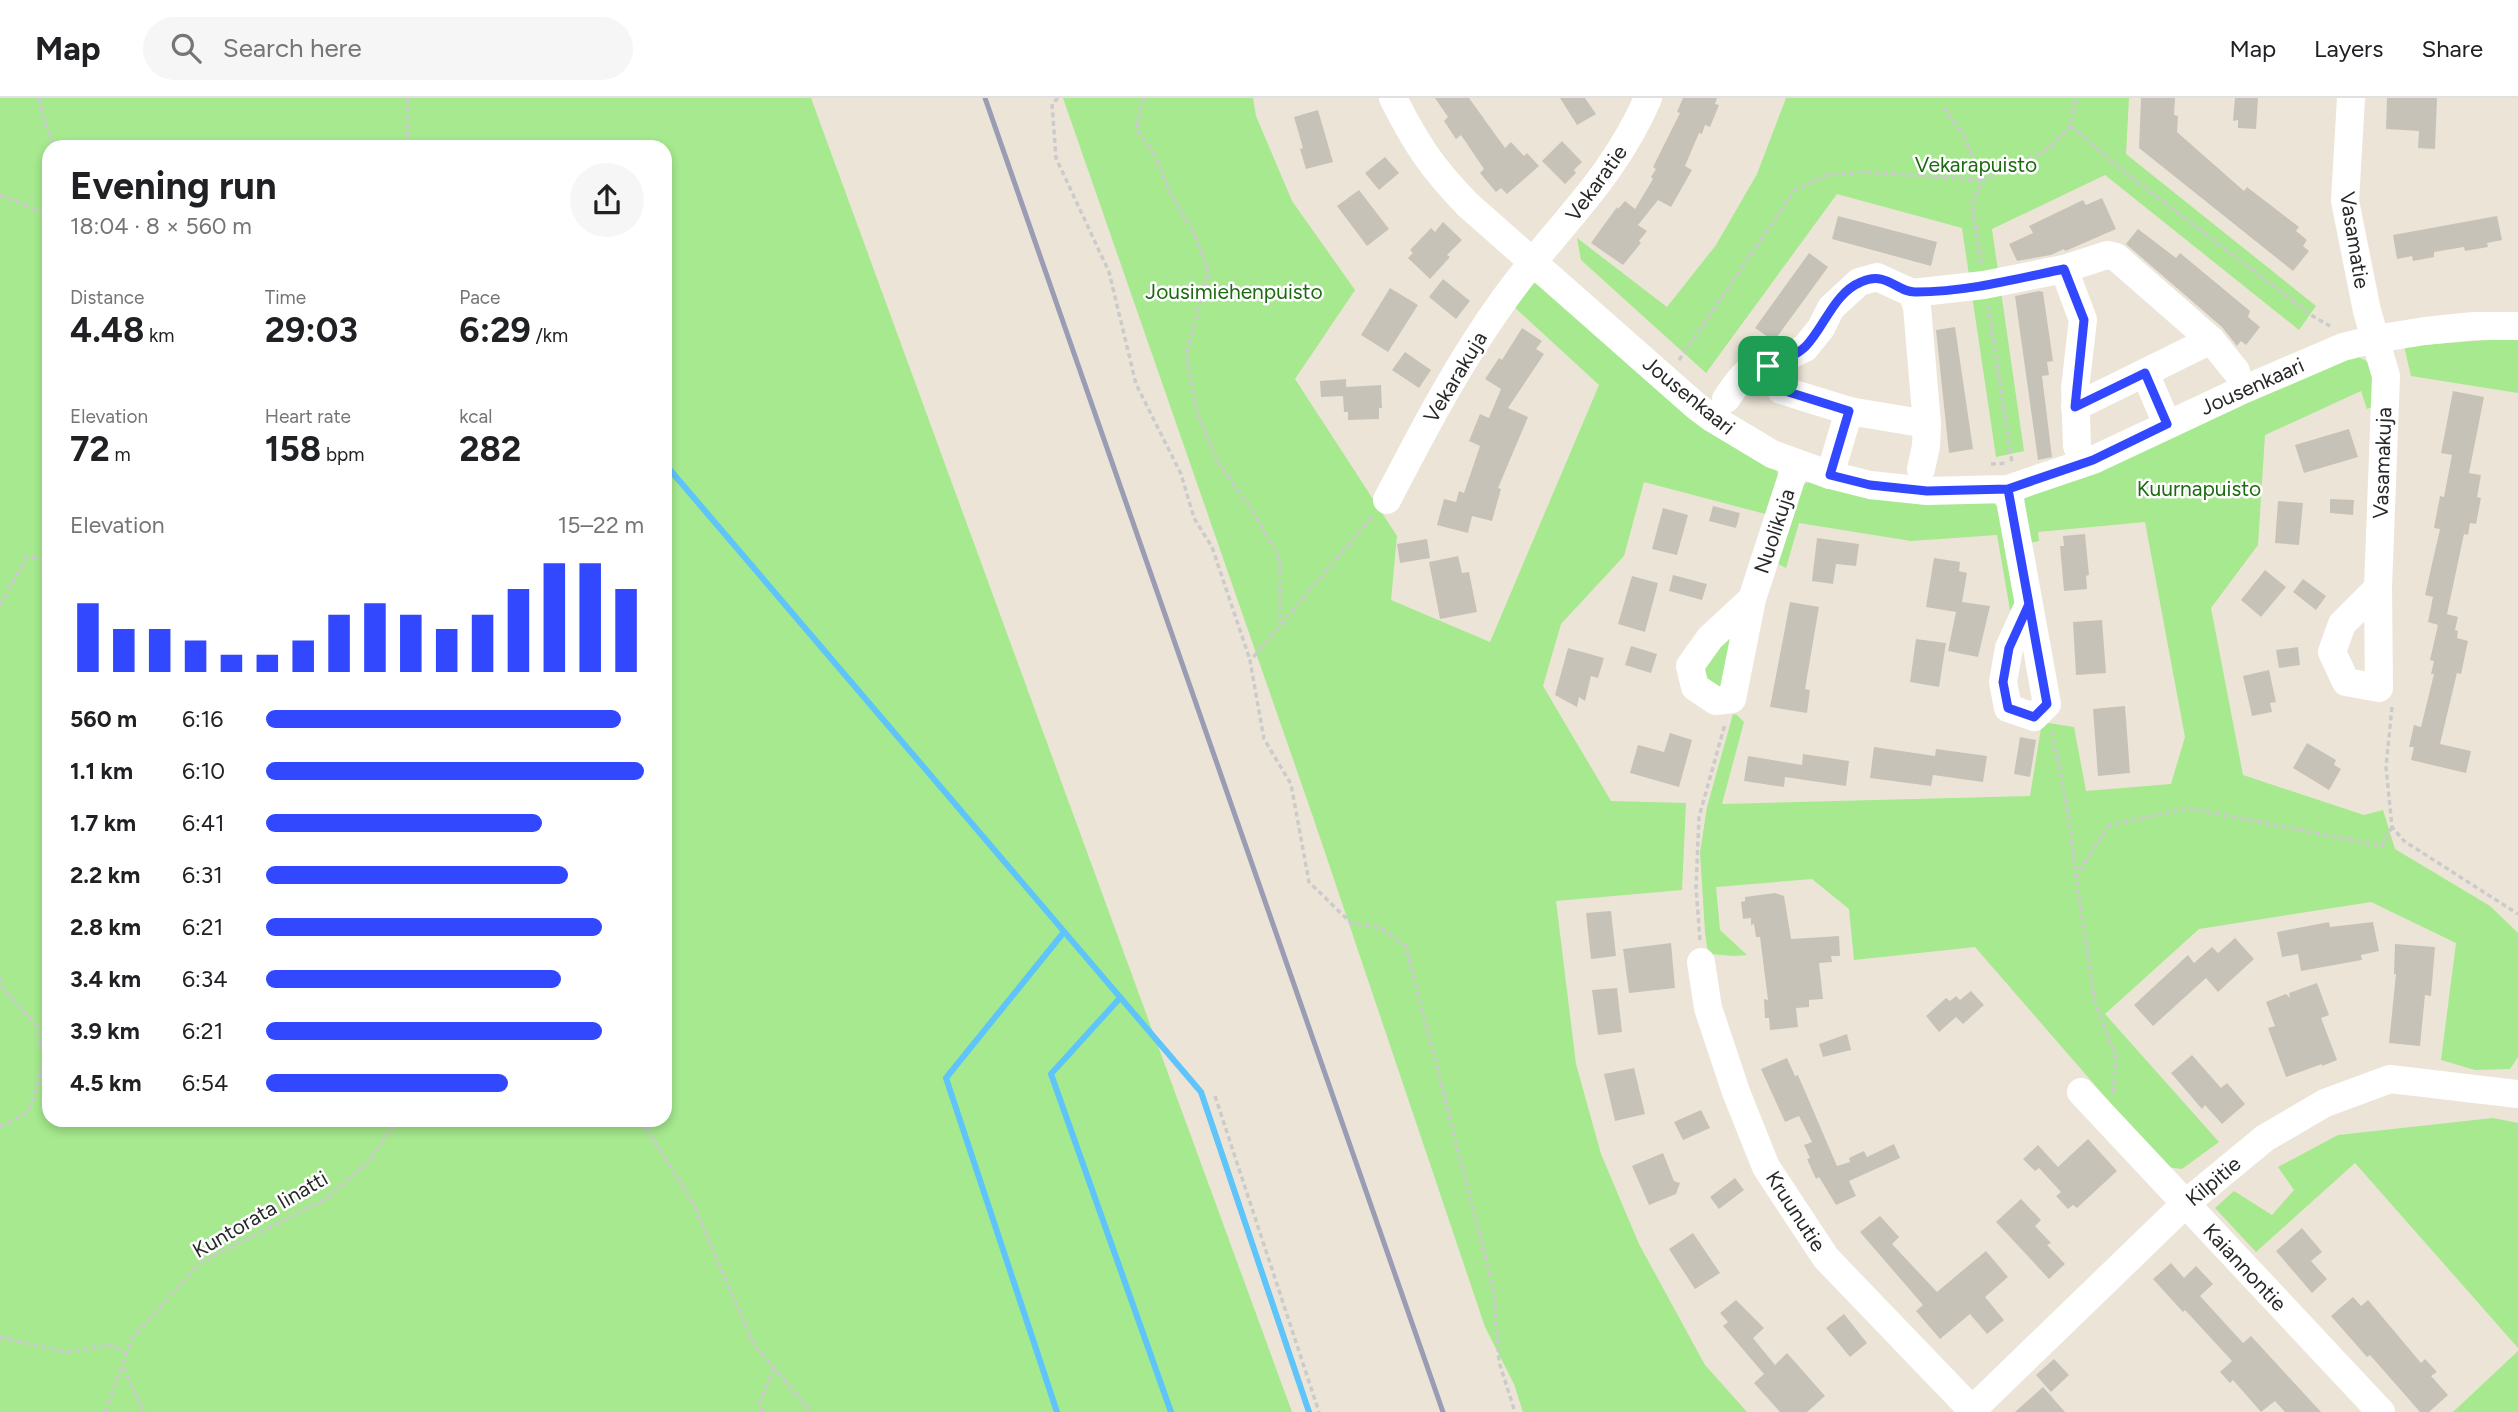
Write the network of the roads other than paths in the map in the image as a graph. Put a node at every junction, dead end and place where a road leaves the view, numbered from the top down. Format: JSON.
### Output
{"nodes":[{"id":1,"x":1393,"y":98,"type":"edge"},
{"id":2,"x":1648,"y":98,"type":"edge"},
{"id":3,"x":2351,"y":98,"type":"edge"},
{"id":4,"x":1534,"y":262,"type":"junction"},
{"id":5,"x":2064,"y":269,"type":"junction"},
{"id":6,"x":1912,"y":293,"type":"junction"},
{"id":7,"x":2518,"y":326,"type":"edge"},
{"id":8,"x":2375,"y":339,"type":"junction"},
{"id":9,"x":2211,"y":340,"type":"junction"},
{"id":10,"x":1768,"y":366,"type":"junction"},
{"id":11,"x":2236,"y":371,"type":"dead end"},
{"id":12,"x":2145,"y":373,"type":"junction"},
{"id":13,"x":1726,"y":399,"type":"dead end"},
{"id":14,"x":2075,"y":407,"type":"junction"},
{"id":15,"x":1849,"y":411,"type":"junction"},
{"id":16,"x":1927,"y":424,"type":"junction"},
{"id":17,"x":2167,"y":424,"type":"junction"},
{"id":18,"x":2077,"y":446,"type":"dead end"},
{"id":19,"x":1796,"y":464,"type":"junction"},
{"id":20,"x":1921,"y":469,"type":"dead end"},
{"id":21,"x":1830,"y":475,"type":"junction"},
{"id":22,"x":2008,"y":489,"type":"junction"},
{"id":23,"x":1387,"y":500,"type":"road end"},
{"id":24,"x":2378,"y":588,"type":"dead end"},
{"id":25,"x":1752,"y":598,"type":"junction"},
{"id":26,"x":2029,"y":604,"type":"junction"},
{"id":27,"x":1701,"y":962,"type":"road end"},
{"id":28,"x":2081,"y":1092,"type":"dead end"},
{"id":29,"x":2518,"y":1094,"type":"edge"},
{"id":30,"x":2185,"y":1204,"type":"junction"},
{"id":31,"x":1972,"y":1411,"type":"edge"},
{"id":32,"x":2381,"y":1412,"type":"edge"}],
"edges":[{"from":1,"to":4,"type":"street","name":"Jousenkaari"},
{"from":2,"to":4,"type":"street","name":"Vekaratie"},
{"from":3,"to":8,"type":"street","name":"Vasamatie"},
{"from":4,"to":19,"type":"street","name":"Jousenkaari"},
{"from":4,"to":23,"type":"street","name":"Vekarakuja"},
{"from":5,"to":6,"type":"street"},
{"from":5,"to":9,"type":"street"},
{"from":5,"to":14,"type":"street"},
{"from":6,"to":10,"type":"street"},
{"from":6,"to":16,"type":"street"},
{"from":7,"to":8,"type":"street","name":"Jousenkaari"},
{"from":8,"to":17,"type":"street","name":"Jousenkaari"},
{"from":8,"to":24,"type":"street","name":"Vasamakuja"},
{"from":9,"to":11,"type":"street"},
{"from":9,"to":12,"type":"street"},
{"from":10,"to":13,"type":"street"},
{"from":10,"to":15,"type":"street"},
{"from":12,"to":14,"type":"street"},
{"from":12,"to":17,"type":"street"},
{"from":14,"to":18,"type":"street"},
{"from":15,"to":16,"type":"street"},
{"from":15,"to":21,"type":"street"},
{"from":16,"to":20,"type":"street"},
{"from":17,"to":22,"type":"street","name":"Jousenkaari"},
{"from":19,"to":21,"type":"street","name":"Jousenkaari"},
{"from":19,"to":25,"type":"street","name":"Nuolikuja"},
{"from":21,"to":22,"type":"street","name":"Jousenkaari"},
{"from":22,"to":26,"type":"street"},
{"from":25,"to":25,"type":"street","name":"Nuolikuja"},
{"from":26,"to":26,"type":"street"},
{"from":27,"to":31,"type":"street","name":"Kruunutie"},
{"from":28,"to":30,"type":"street","name":"Kaiannontie"},
{"from":29,"to":30,"type":"street","name":"Kilpitie"},
{"from":30,"to":31,"type":"street","name":"Kilpitie"},
{"from":30,"to":32,"type":"street","name":"Kaiannontie"}]}
